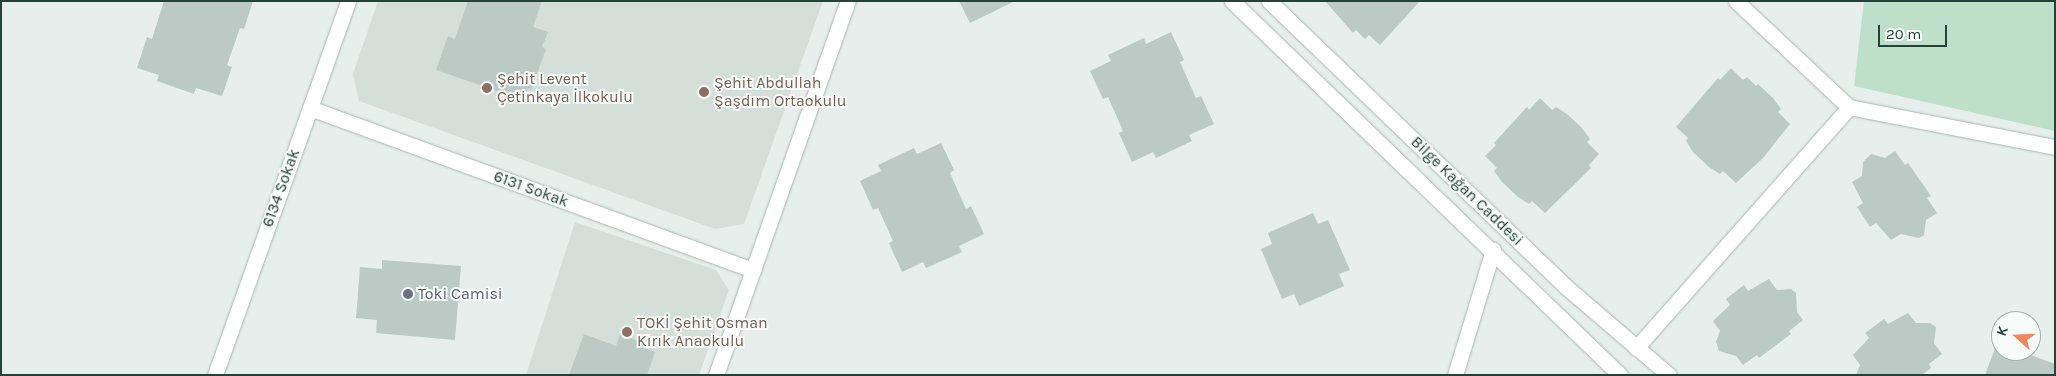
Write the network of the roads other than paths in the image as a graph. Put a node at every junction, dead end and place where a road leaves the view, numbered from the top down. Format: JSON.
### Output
{"nodes":[{"id":1,"x":348,"y":1,"type":"edge"},
{"id":2,"x":848,"y":1,"type":"edge"},
{"id":3,"x":1232,"y":1,"type":"edge"},
{"id":4,"x":1269,"y":1,"type":"edge"},
{"id":5,"x":1736,"y":1,"type":"edge"},
{"id":6,"x":1848,"y":107,"type":"junction"},
{"id":7,"x":310,"y":108,"type":"junction"},
{"id":8,"x":2055,"y":147,"type":"edge"},
{"id":9,"x":1493,"y":250,"type":"junction"},
{"id":10,"x":753,"y":270,"type":"junction"},
{"id":11,"x":1636,"y":348,"type":"junction"},
{"id":12,"x":215,"y":375,"type":"edge"},
{"id":13,"x":716,"y":375,"type":"edge"},
{"id":14,"x":1455,"y":375,"type":"edge"},
{"id":15,"x":1620,"y":375,"type":"edge"},
{"id":16,"x":1669,"y":375,"type":"edge"}],
"edges":[{"from":1,"to":7,"type":"street","name":"6134 Sokak"},
{"from":2,"to":10,"type":"street"},
{"from":3,"to":9,"type":"street","name":"Bilge Kağan Caddesi"},
{"from":4,"to":11,"type":"street","name":"Bilge Kağan Caddesi"},
{"from":5,"to":6,"type":"street"},
{"from":6,"to":8,"type":"street"},
{"from":6,"to":11,"type":"street"},
{"from":7,"to":10,"type":"street","name":"6131 Sokak"},
{"from":7,"to":12,"type":"street","name":"6134 Sokak"},
{"from":9,"to":14,"type":"street"},
{"from":9,"to":15,"type":"street","name":"Bilge Kağan Caddesi"},
{"from":10,"to":13,"type":"street"},
{"from":11,"to":16,"type":"street","name":"Bilge Kağan Caddesi"}]}
